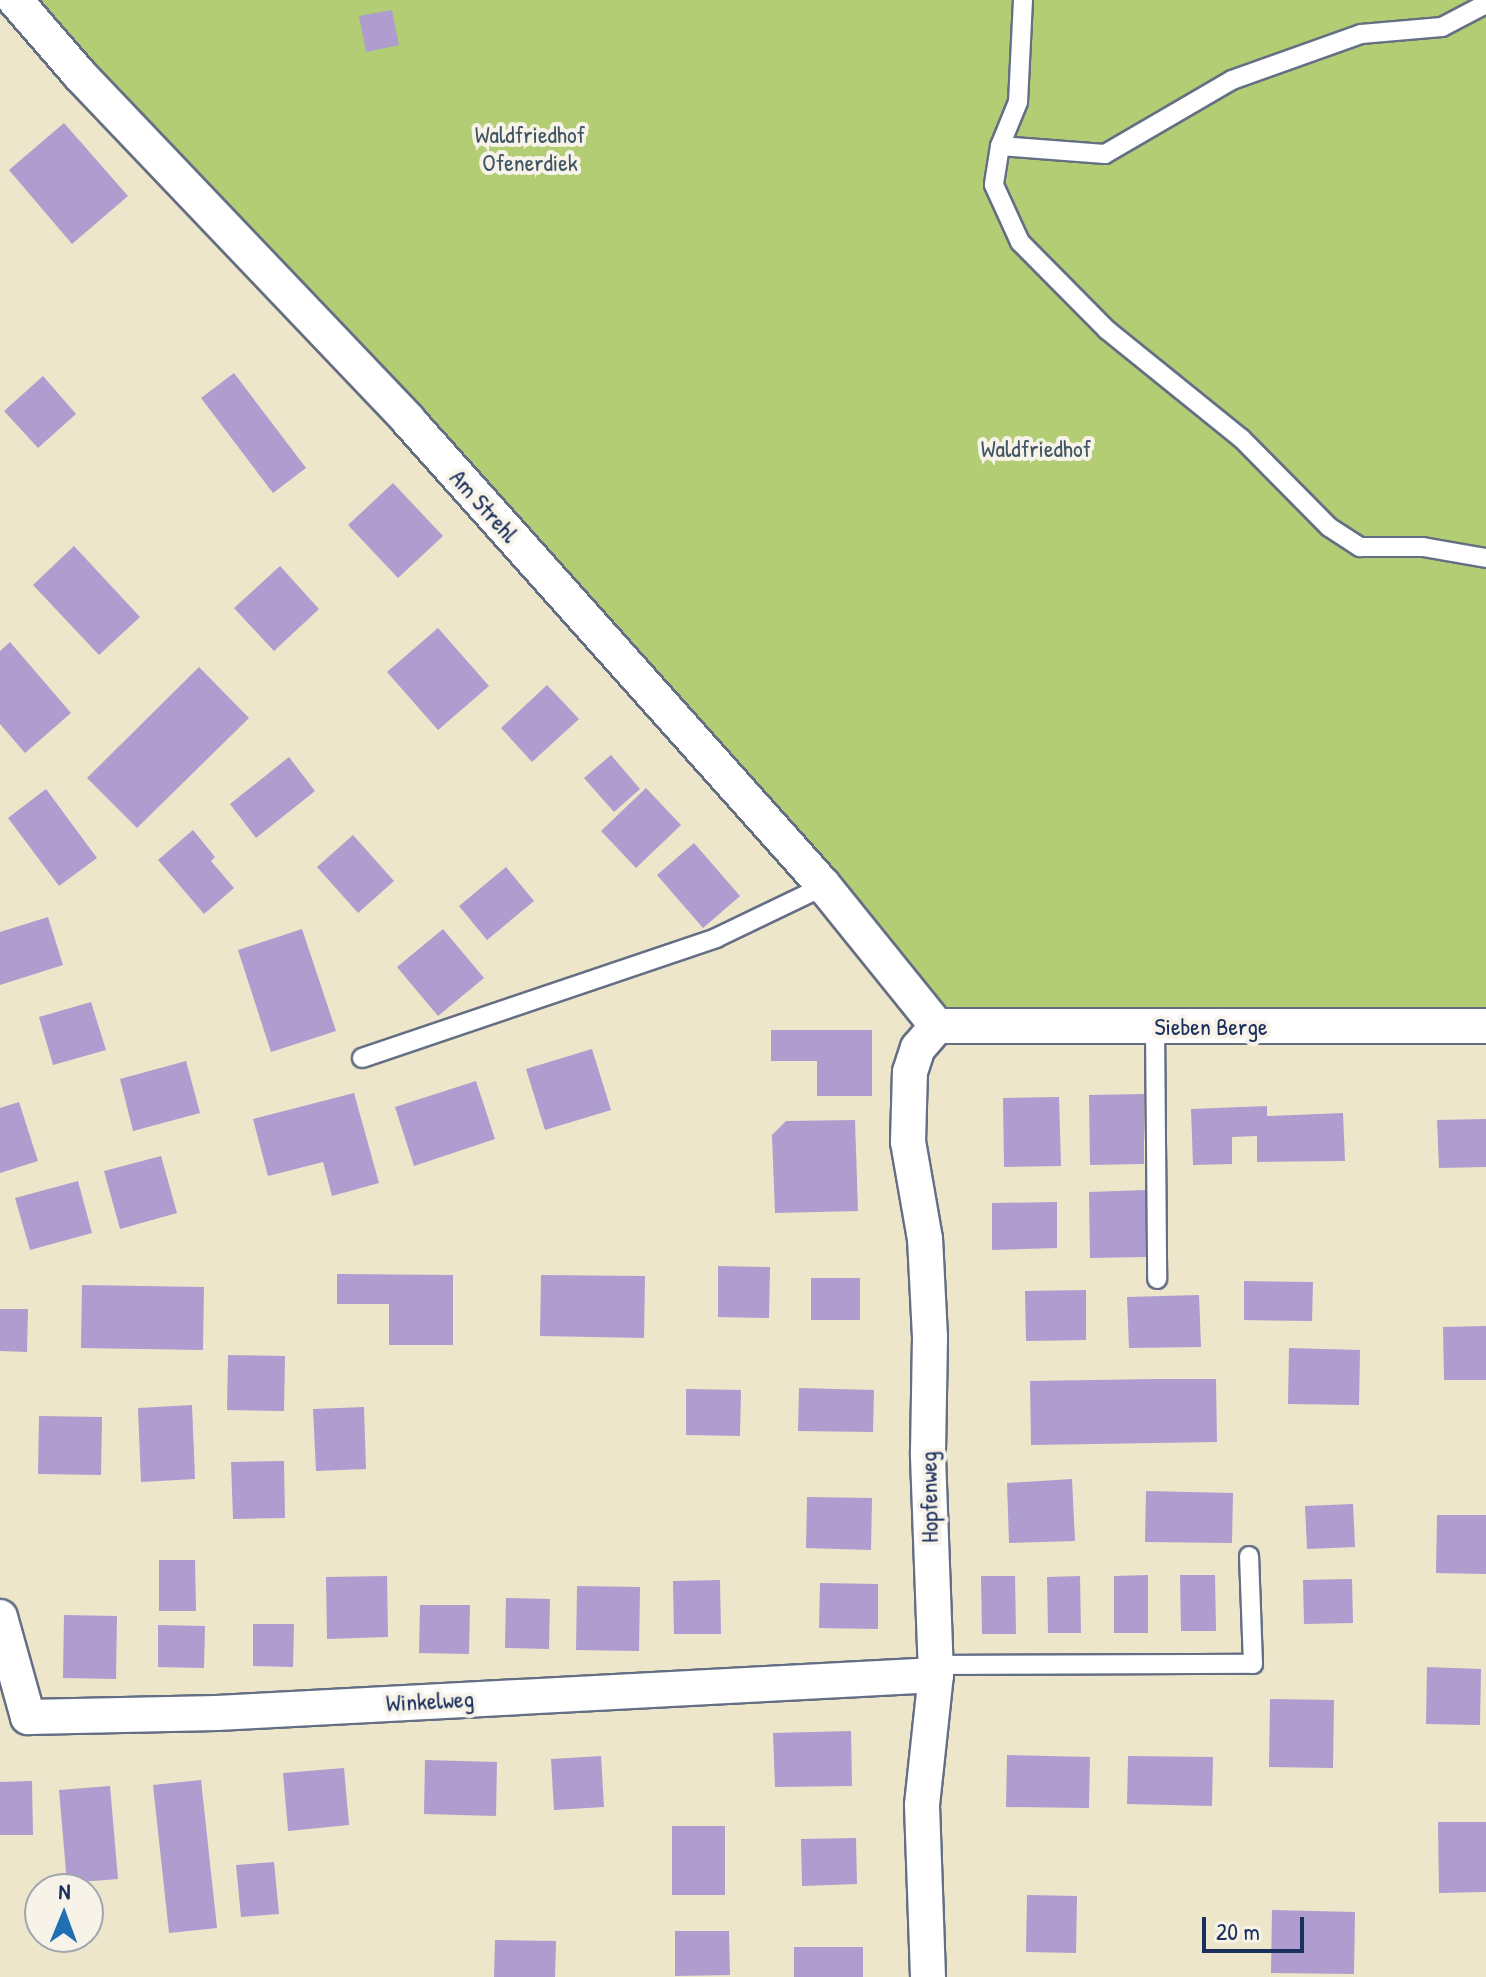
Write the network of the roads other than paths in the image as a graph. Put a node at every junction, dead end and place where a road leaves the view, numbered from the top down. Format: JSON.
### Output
{"nodes":[{"id":1,"x":15,"y":0,"type":"edge"},
{"id":2,"x":1023,"y":0,"type":"edge"},
{"id":3,"x":1486,"y":4,"type":"edge"},
{"id":4,"x":1000,"y":146,"type":"junction"},
{"id":5,"x":1486,"y":558,"type":"edge"},
{"id":6,"x":824,"y":886,"type":"junction"},
{"id":7,"x":937,"y":1026,"type":"junction"},
{"id":8,"x":1486,"y":1026,"type":"edge"},
{"id":9,"x":1155,"y":1027,"type":"junction"},
{"id":10,"x":362,"y":1058,"type":"dead end"},
{"id":11,"x":1157,"y":1279,"type":"dead end"},
{"id":12,"x":1249,"y":1556,"type":"dead end"},
{"id":13,"x":0,"y":1617,"type":"edge"},
{"id":14,"x":935,"y":1670,"type":"junction"},
{"id":15,"x":928,"y":1977,"type":"edge"}],
"edges":[{"from":1,"to":6,"type":"street","name":"Am Strehl"},
{"from":2,"to":4,"type":"lane"},
{"from":3,"to":4,"type":"lane"},
{"from":4,"to":5,"type":"lane"},
{"from":6,"to":7,"type":"street","name":"Am Strehl"},
{"from":6,"to":10,"type":"lane"},
{"from":7,"to":9,"type":"street","name":"Sieben Berge"},
{"from":7,"to":14,"type":"street","name":"Hopfenweg"},
{"from":8,"to":9,"type":"street","name":"Sieben Berge"},
{"from":9,"to":11,"type":"lane"},
{"from":12,"to":14,"type":"lane"},
{"from":13,"to":14,"type":"street","name":"Winkelweg"},
{"from":14,"to":15,"type":"street","name":"Hopfenweg"}]}
